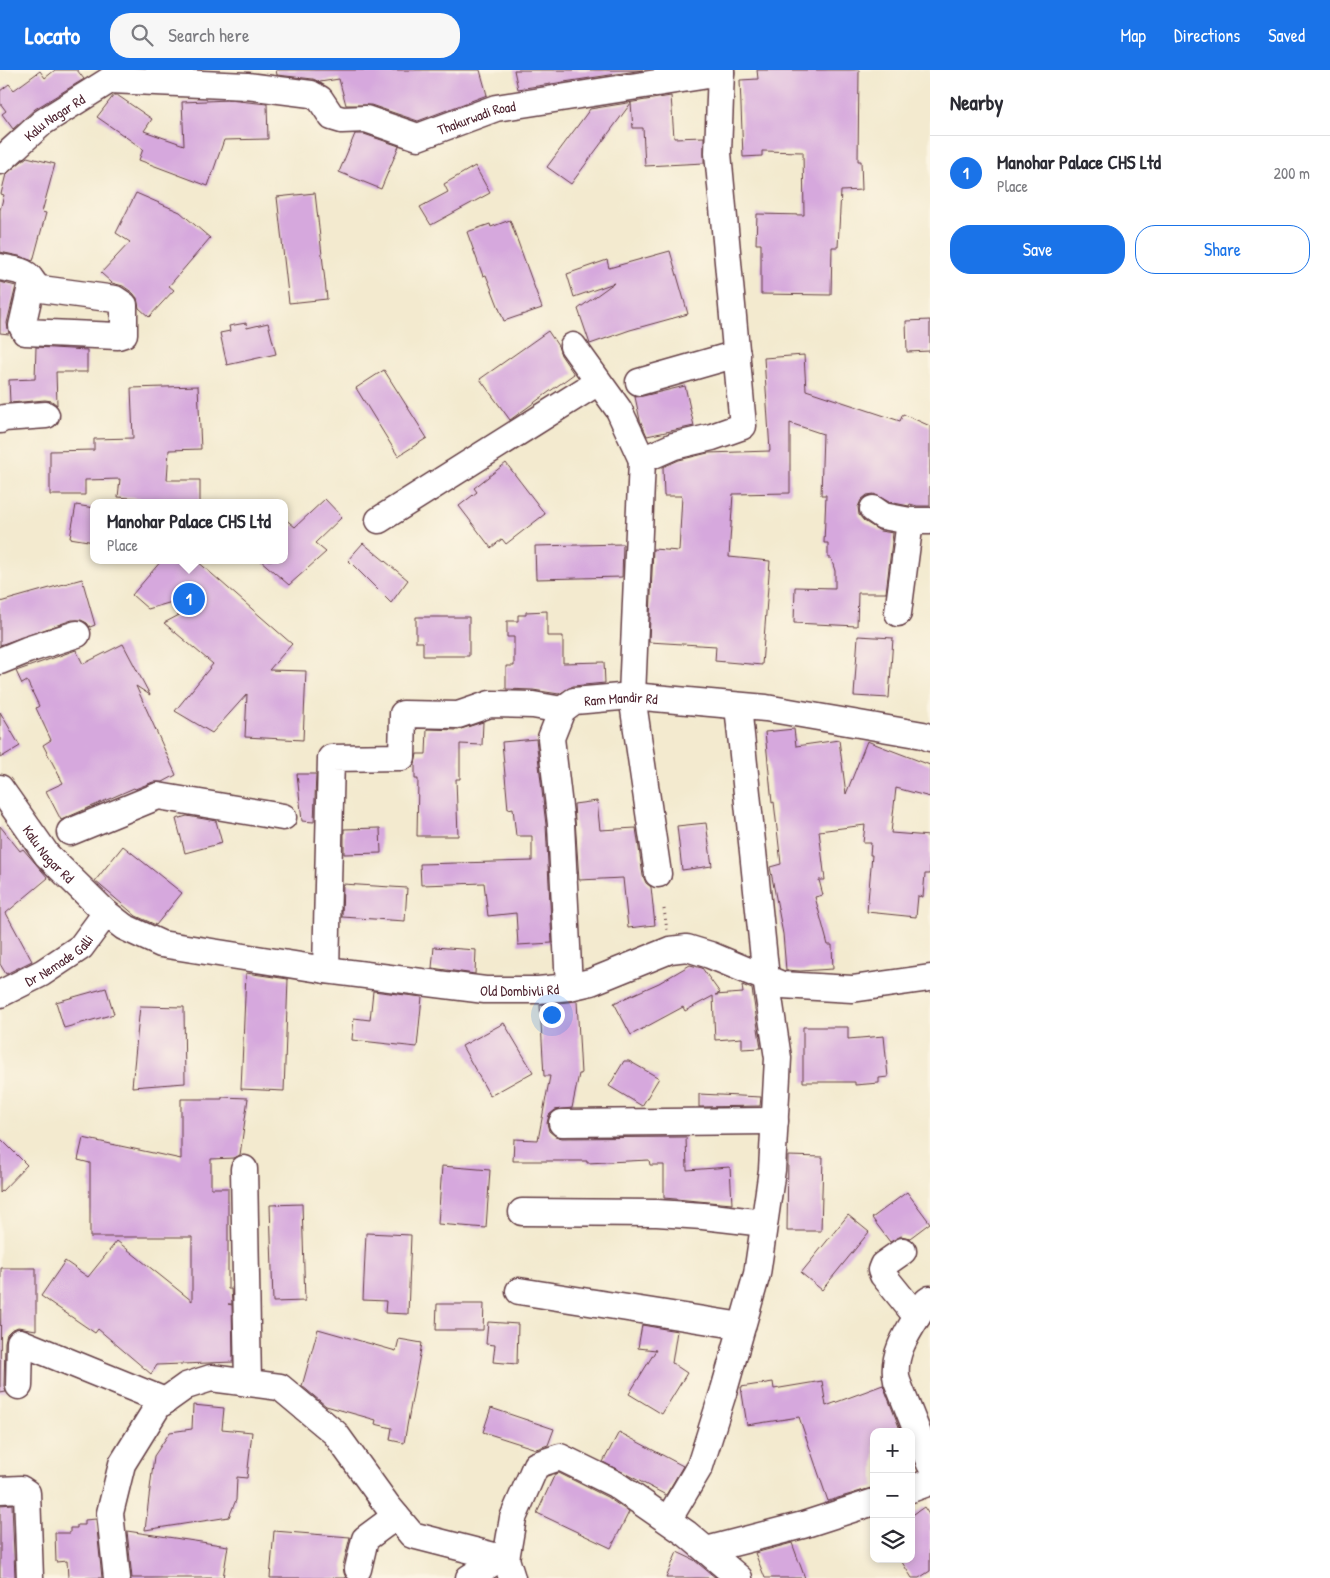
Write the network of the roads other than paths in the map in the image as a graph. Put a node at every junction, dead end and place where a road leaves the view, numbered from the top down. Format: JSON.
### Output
{"nodes":[{"id":1,"x":721,"y":72,"type":"edge"},
{"id":2,"x":104,"y":75,"type":"edge"},
{"id":3,"x":246,"y":78,"type":"edge"},
{"id":4,"x":0,"y":161,"type":"edge"},
{"id":5,"x":0,"y":266,"type":"edge"},
{"id":6,"x":32,"y":282,"type":"dead end"},
{"id":7,"x":573,"y":346,"type":"dead end"},
{"id":8,"x":737,"y":354,"type":"junction"},
{"id":9,"x":598,"y":382,"type":"junction"},
{"id":10,"x":639,"y":382,"type":"dead end"},
{"id":11,"x":46,"y":415,"type":"dead end"},
{"id":12,"x":0,"y":420,"type":"edge"},
{"id":13,"x":642,"y":460,"type":"junction"},
{"id":14,"x":873,"y":509,"type":"dead end"},
{"id":15,"x":380,"y":520,"type":"dead end"},
{"id":16,"x":920,"y":521,"type":"edge"},
{"id":17,"x":898,"y":613,"type":"dead end"},
{"id":18,"x":77,"y":634,"type":"dead end"},
{"id":19,"x":0,"y":661,"type":"edge"},
{"id":20,"x":632,"y":696,"type":"junction"},
{"id":21,"x":738,"y":706,"type":"junction"},
{"id":22,"x":562,"y":710,"type":"junction"},
{"id":23,"x":930,"y":738,"type":"edge"},
{"id":24,"x":0,"y":788,"type":"edge"},
{"id":25,"x":283,"y":817,"type":"dead end"},
{"id":26,"x":42,"y":850,"type":"junction"},
{"id":27,"x":658,"y":874,"type":"dead end"},
{"id":28,"x":106,"y":913,"type":"junction"},
{"id":29,"x":326,"y":970,"type":"junction"},
{"id":30,"x":766,"y":978,"type":"junction"},
{"id":31,"x":930,"y":978,"type":"edge"},
{"id":32,"x":569,"y":987,"type":"junction"},
{"id":33,"x":0,"y":994,"type":"edge"},
{"id":34,"x":775,"y":1121,"type":"junction"},
{"id":35,"x":562,"y":1123,"type":"dead end"},
{"id":36,"x":244,"y":1169,"type":"dead end"},
{"id":37,"x":522,"y":1212,"type":"dead end"},
{"id":38,"x":764,"y":1223,"type":"junction"},
{"id":39,"x":903,"y":1250,"type":"dead end"},
{"id":40,"x":519,"y":1291,"type":"dead end"},
{"id":41,"x":924,"y":1308,"type":"edge"},
{"id":42,"x":742,"y":1326,"type":"junction"},
{"id":43,"x":248,"y":1383,"type":"junction"},
{"id":44,"x":19,"y":1386,"type":"dead end"},
{"id":45,"x":165,"y":1401,"type":"junction"},
{"id":46,"x":930,"y":1464,"type":"edge"},
{"id":47,"x":930,"y":1482,"type":"edge"},
{"id":48,"x":915,"y":1487,"type":"edge"},
{"id":49,"x":0,"y":1490,"type":"edge"},
{"id":50,"x":870,"y":1503,"type":"edge"},
{"id":51,"x":396,"y":1516,"type":"junction"},
{"id":52,"x":668,"y":1520,"type":"junction"},
{"id":53,"x":706,"y":1550,"type":"junction"},
{"id":54,"x":506,"y":1565,"type":"edge"},
{"id":55,"x":358,"y":1569,"type":"dead end"},
{"id":56,"x":30,"y":1578,"type":"edge"},
{"id":57,"x":117,"y":1578,"type":"edge"},
{"id":58,"x":469,"y":1578,"type":"edge"},
{"id":59,"x":739,"y":1578,"type":"edge"}],
"edges":[{"from":1,"to":3,"type":"street","name":"Thakurwadi Road"},
{"from":1,"to":8,"type":"street"},
{"from":2,"to":3,"type":"street","name":"Kalu Nagar Rd"},
{"from":2,"to":4,"type":"street","name":"Kalu Nagar Rd"},
{"from":5,"to":6,"type":"street"},
{"from":7,"to":9,"type":"street"},
{"from":8,"to":10,"type":"street"},
{"from":8,"to":13,"type":"street"},
{"from":9,"to":13,"type":"street"},
{"from":9,"to":15,"type":"street"},
{"from":11,"to":12,"type":"street"},
{"from":13,"to":20,"type":"street"},
{"from":14,"to":16,"type":"street"},
{"from":16,"to":17,"type":"street"},
{"from":18,"to":19,"type":"street"},
{"from":20,"to":21,"type":"street","name":"Ram Mandir Rd"},
{"from":20,"to":22,"type":"street","name":"Ram Mandir Rd"},
{"from":20,"to":27,"type":"street"},
{"from":21,"to":23,"type":"street","name":"Ram Mandir Rd"},
{"from":21,"to":30,"type":"street"},
{"from":22,"to":29,"type":"street"},
{"from":22,"to":32,"type":"street"},
{"from":24,"to":26,"type":"street","name":"Kalu Nagar Rd"},
{"from":25,"to":26,"type":"street"},
{"from":26,"to":28,"type":"street","name":"Kalu Nagar Rd"},
{"from":28,"to":29,"type":"street","name":"Old Dombivli Rd"},
{"from":28,"to":33,"type":"street","name":"Dr Nemade Galli"},
{"from":29,"to":32,"type":"street","name":"Old Dombivli Rd"},
{"from":30,"to":31,"type":"street","name":"Old Dombivli Rd"},
{"from":30,"to":32,"type":"street","name":"Old Dombivli Rd"},
{"from":30,"to":34,"type":"street"},
{"from":34,"to":35,"type":"street"},
{"from":34,"to":38,"type":"street"},
{"from":36,"to":43,"type":"street"},
{"from":37,"to":38,"type":"street"},
{"from":38,"to":42,"type":"street"},
{"from":39,"to":41,"type":"street"},
{"from":40,"to":42,"type":"street"},
{"from":41,"to":46,"type":"street"},
{"from":42,"to":52,"type":"street"},
{"from":43,"to":45,"type":"street"},
{"from":43,"to":51,"type":"street"},
{"from":44,"to":45,"type":"street"},
{"from":45,"to":57,"type":"street"},
{"from":47,"to":48,"type":"street"},
{"from":49,"to":56,"type":"street"},
{"from":50,"to":53,"type":"street"},
{"from":51,"to":54,"type":"street"},
{"from":51,"to":55,"type":"street"},
{"from":52,"to":53,"type":"street"},
{"from":52,"to":54,"type":"street"},
{"from":53,"to":59,"type":"street"},
{"from":54,"to":58,"type":"street"}]}
